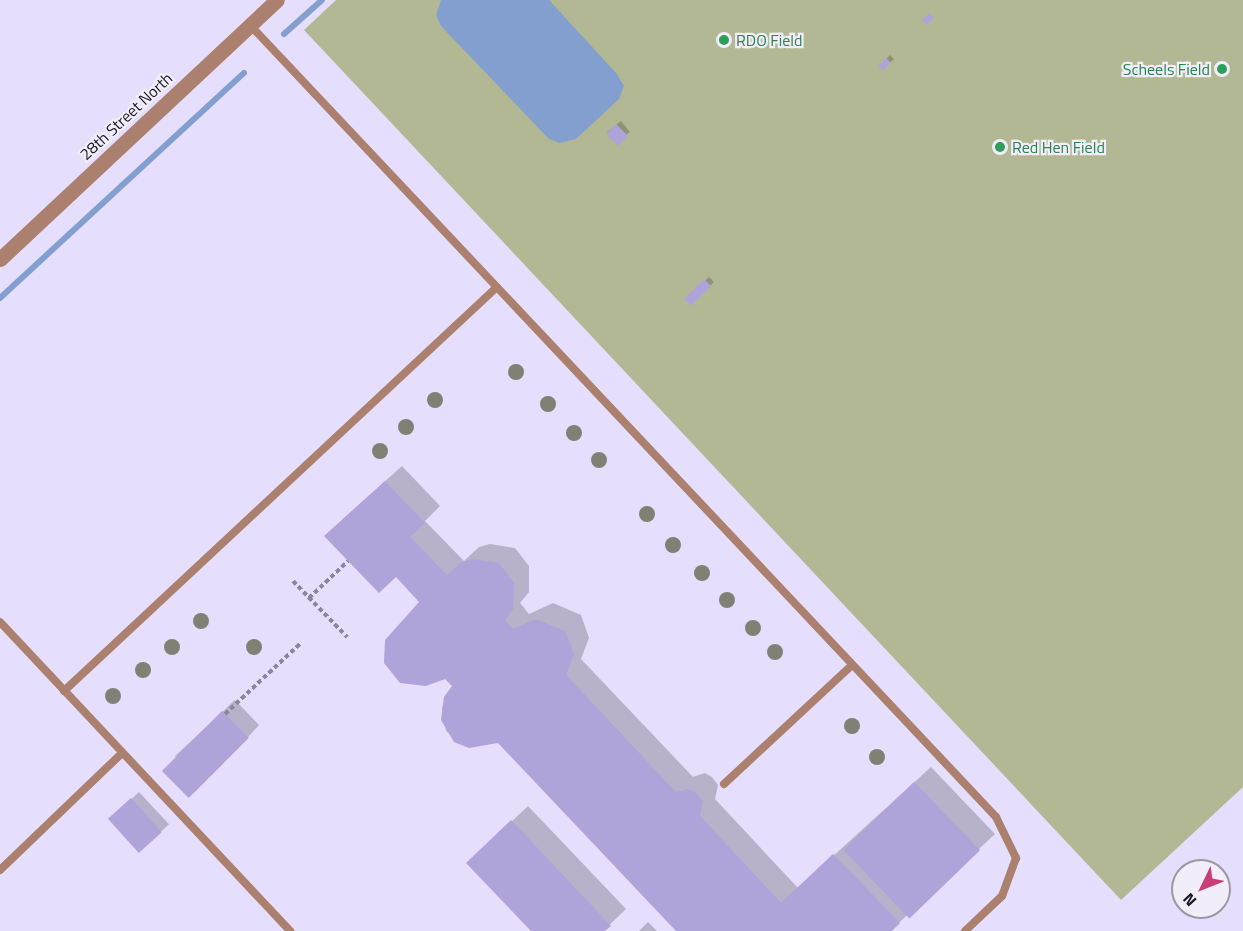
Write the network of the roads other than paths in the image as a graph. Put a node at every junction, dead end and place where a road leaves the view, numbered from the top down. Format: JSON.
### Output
{"nodes":[{"id":1,"x":277,"y":0,"type":"edge"},
{"id":2,"x":250,"y":25,"type":"junction"},
{"id":3,"x":0,"y":259,"type":"edge"},
{"id":4,"x":497,"y":287,"type":"junction"},
{"id":5,"x":0,"y":622,"type":"edge"},
{"id":6,"x":852,"y":665,"type":"junction"},
{"id":7,"x":64,"y":691,"type":"junction"},
{"id":8,"x":122,"y":753,"type":"junction"},
{"id":9,"x":724,"y":784,"type":"dead end"},
{"id":10,"x":0,"y":870,"type":"edge"},
{"id":11,"x":290,"y":931,"type":"edge"},
{"id":12,"x":966,"y":931,"type":"edge"}],
"edges":[{"from":1,"to":2,"type":"street","name":"28th Street North"},
{"from":2,"to":3,"type":"street","name":"28th Street North"},
{"from":2,"to":4,"type":"lane"},
{"from":4,"to":6,"type":"lane"},
{"from":4,"to":7,"type":"lane"},
{"from":5,"to":7,"type":"lane"},
{"from":6,"to":9,"type":"lane"},
{"from":6,"to":12,"type":"lane"},
{"from":7,"to":8,"type":"lane"},
{"from":8,"to":10,"type":"lane"},
{"from":8,"to":11,"type":"lane"}]}
